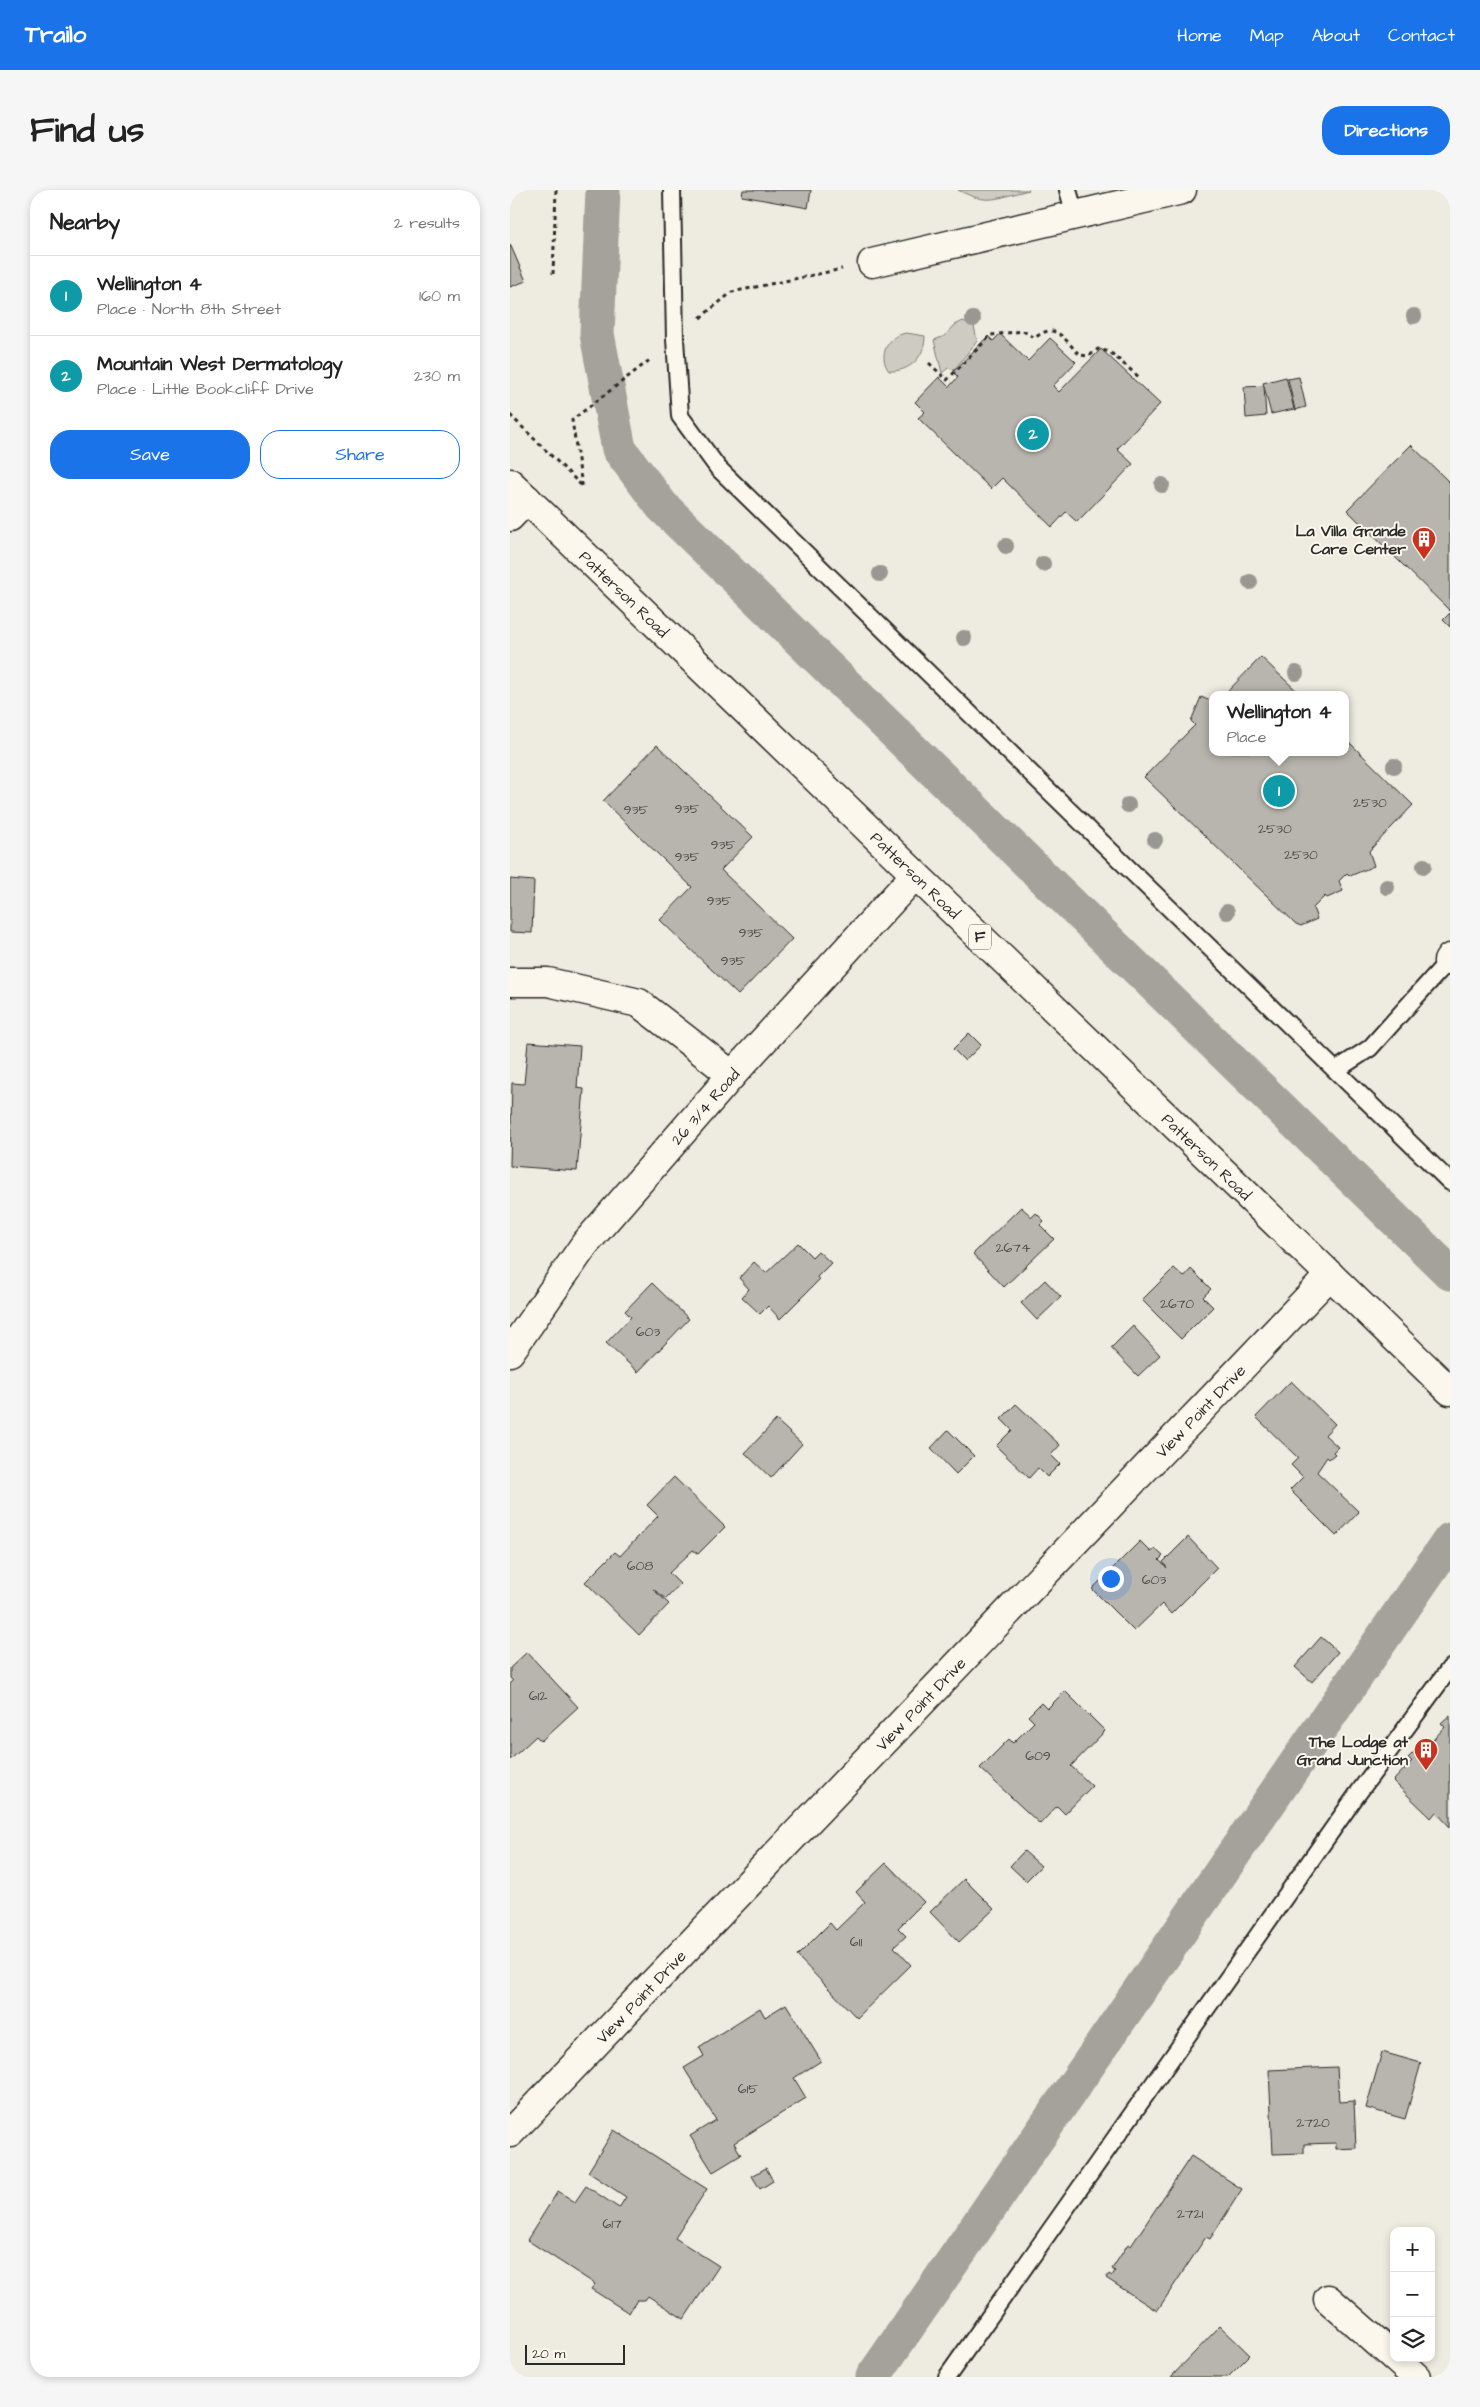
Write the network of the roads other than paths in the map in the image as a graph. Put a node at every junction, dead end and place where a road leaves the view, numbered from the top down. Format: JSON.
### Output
{"nodes":[{"id":1,"x":672,"y":190,"type":"edge"},
{"id":2,"x":1182,"y":190,"type":"edge"},
{"id":3,"x":1071,"y":202,"type":"edge"},
{"id":4,"x":872,"y":263,"type":"road end"},
{"id":5,"x":516,"y":500,"type":"edge"},
{"id":6,"x":915,"y":875,"type":"junction"},
{"id":7,"x":1449,"y":959,"type":"edge"},
{"id":8,"x":510,"y":982,"type":"edge"},
{"id":9,"x":1336,"y":1070,"type":"junction"},
{"id":10,"x":732,"y":1075,"type":"junction"},
{"id":11,"x":1450,"y":1182,"type":"edge"},
{"id":12,"x":1330,"y":1275,"type":"junction"},
{"id":13,"x":510,"y":1352,"type":"edge"},
{"id":14,"x":1450,"y":1392,"type":"edge"},
{"id":15,"x":1450,"y":1668,"type":"edge"},
{"id":16,"x":510,"y":2133,"type":"edge"},
{"id":17,"x":1328,"y":2300,"type":"dead end"},
{"id":18,"x":1390,"y":2354,"type":"edge"},
{"id":19,"x":1399,"y":2362,"type":"edge"},
{"id":20,"x":947,"y":2377,"type":"edge"},
{"id":21,"x":1416,"y":2377,"type":"edge"}],
"edges":[{"from":1,"to":9,"type":"lane"},
{"from":2,"to":3,"type":"street"},
{"from":3,"to":4,"type":"street"},
{"from":5,"to":6,"type":"street","name":"Patterson Road","number":"F"},
{"from":6,"to":10,"type":"street","name":"26 3/4 Road"},
{"from":6,"to":12,"type":"street","name":"Patterson Road","number":"F"},
{"from":7,"to":9,"type":"lane"},
{"from":8,"to":10,"type":"street"},
{"from":9,"to":11,"type":"lane"},
{"from":10,"to":13,"type":"street","name":"26 3/4 Road"},
{"from":12,"to":14,"type":"street","name":"Patterson Road","number":"F"},
{"from":12,"to":16,"type":"street","name":"View Point Drive"},
{"from":15,"to":20,"type":"lane"},
{"from":17,"to":18,"type":"street"},
{"from":19,"to":21,"type":"street"}]}
